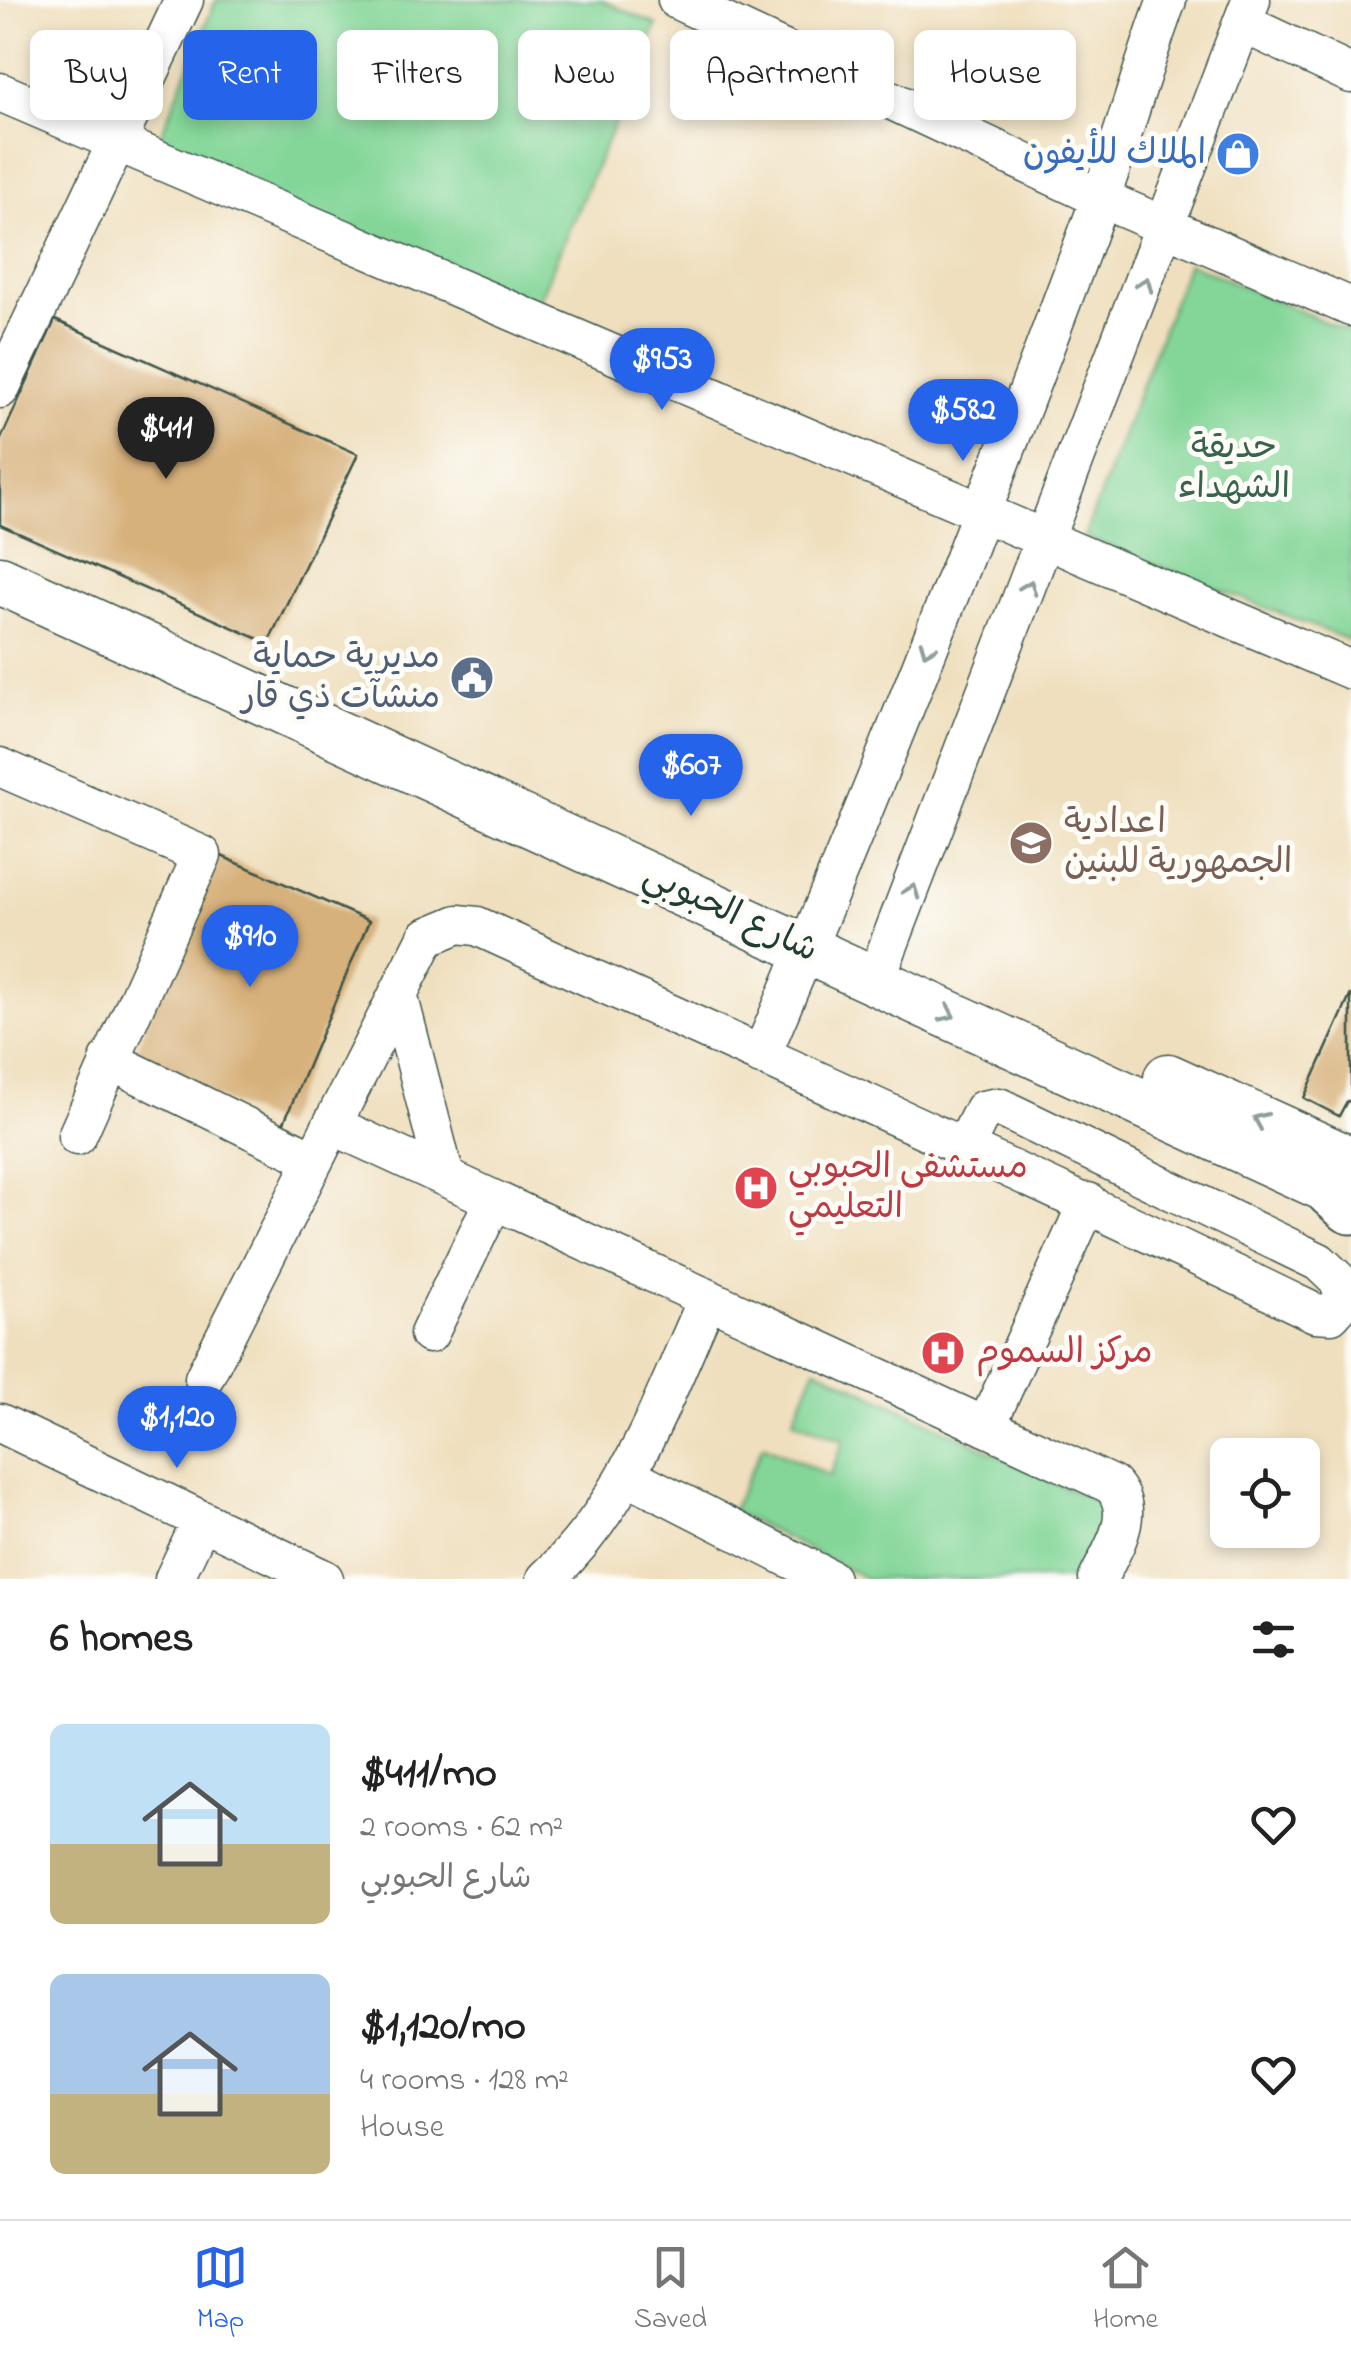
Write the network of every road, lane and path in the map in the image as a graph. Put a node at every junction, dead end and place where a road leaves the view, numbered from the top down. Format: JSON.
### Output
{"nodes":[{"id":1,"x":184,"y":0,"type":"edge"},
{"id":2,"x":678,"y":0,"type":"edge"},
{"id":3,"x":1156,"y":4,"type":"edge"},
{"id":4,"x":1246,"y":12,"type":"edge"},
{"id":5,"x":1351,"y":74,"type":"edge"},
{"id":6,"x":0,"y":92,"type":"edge"},
{"id":7,"x":117,"y":142,"type":"junction"},
{"id":8,"x":1100,"y":198,"type":"junction"},
{"id":9,"x":1166,"y":226,"type":"junction"},
{"id":10,"x":1351,"y":306,"type":"edge"},
{"id":11,"x":0,"y":389,"type":"edge"},
{"id":12,"x":980,"y":513,"type":"junction"},
{"id":13,"x":1046,"y":542,"type":"junction"},
{"id":14,"x":0,"y":548,"type":"edge"},
{"id":15,"x":0,"y":580,"type":"edge"},
{"id":16,"x":1351,"y":670,"type":"edge"},
{"id":17,"x":0,"y":767,"type":"edge"},
{"id":18,"x":814,"y":935,"type":"junction"},
{"id":19,"x":882,"y":966,"type":"junction"},
{"id":20,"x":398,"y":994,"type":"junction"},
{"id":21,"x":762,"y":1056,"type":"junction"},
{"id":22,"x":110,"y":1060,"type":"junction"},
{"id":23,"x":332,"y":1125,"type":"junction"},
{"id":24,"x":77,"y":1136,"type":"dead end"},
{"id":25,"x":964,"y":1148,"type":"junction"},
{"id":26,"x":314,"y":1160,"type":"junction"},
{"id":27,"x":445,"y":1177,"type":"junction"},
{"id":28,"x":1348,"y":1180,"type":"edge"},
{"id":29,"x":494,"y":1200,"type":"junction"},
{"id":30,"x":1088,"y":1202,"type":"junction"},
{"id":31,"x":708,"y":1298,"type":"junction"},
{"id":32,"x":428,"y":1334,"type":"dead end"},
{"id":33,"x":204,"y":1378,"type":"dead end"},
{"id":34,"x":0,"y":1423,"type":"edge"},
{"id":35,"x":986,"y":1427,"type":"junction"},
{"id":36,"x":627,"y":1475,"type":"junction"},
{"id":37,"x":202,"y":1520,"type":"junction"},
{"id":38,"x":174,"y":1579,"type":"edge"},
{"id":39,"x":324,"y":1579,"type":"edge"},
{"id":40,"x":546,"y":1579,"type":"edge"},
{"id":41,"x":830,"y":1579,"type":"edge"},
{"id":42,"x":1098,"y":1579,"type":"edge"}],
"edges":[{"from":1,"to":7,"type":"street"},
{"from":2,"to":8,"type":"street"},
{"from":3,"to":8,"type":"street"},
{"from":4,"to":5,"type":"street"},
{"from":4,"to":9,"type":"street"},
{"from":6,"to":7,"type":"street"},
{"from":7,"to":11,"type":"street"},
{"from":7,"to":12,"type":"street"},
{"from":8,"to":9,"type":"street"},
{"from":8,"to":12,"type":"street"},
{"from":9,"to":10,"type":"street"},
{"from":13,"to":9,"type":"street","one_way":true},
{"from":12,"to":13,"type":"street"},
{"from":12,"to":18,"type":"street","one_way":true},
{"from":13,"to":16,"type":"street"},
{"from":19,"to":13,"type":"street","one_way":true},
{"from":14,"to":18,"type":"main road","name":"شارع الحبوبي"},
{"from":15,"to":18,"type":"main road","name":"شارع الحبوبي"},
{"from":17,"to":22,"type":"street"},
{"from":18,"to":19,"type":"main road","name":"شارع الحبوبي"},
{"from":18,"to":21,"type":"street"},
{"from":19,"to":28,"type":"main road","name":"شارع الحبوبي"},
{"from":20,"to":21,"type":"street"},
{"from":20,"to":23,"type":"street"},
{"from":20,"to":27,"type":"street"},
{"from":21,"to":25,"type":"street"},
{"from":22,"to":24,"type":"street"},
{"from":22,"to":26,"type":"street"},
{"from":23,"to":26,"type":"street"},
{"from":23,"to":27,"type":"street"},
{"from":25,"to":30,"type":"street"},
{"from":25,"to":30,"type":"street"},
{"from":26,"to":33,"type":"street"},
{"from":27,"to":29,"type":"street"},
{"from":29,"to":31,"type":"street"},
{"from":29,"to":32,"type":"street"},
{"from":30,"to":35,"type":"street"},
{"from":31,"to":35,"type":"street"},
{"from":31,"to":36,"type":"street"},
{"from":34,"to":37,"type":"street"},
{"from":35,"to":42,"type":"street"},
{"from":36,"to":40,"type":"street"},
{"from":36,"to":41,"type":"street"},
{"from":37,"to":38,"type":"street"},
{"from":37,"to":39,"type":"street"}]}
